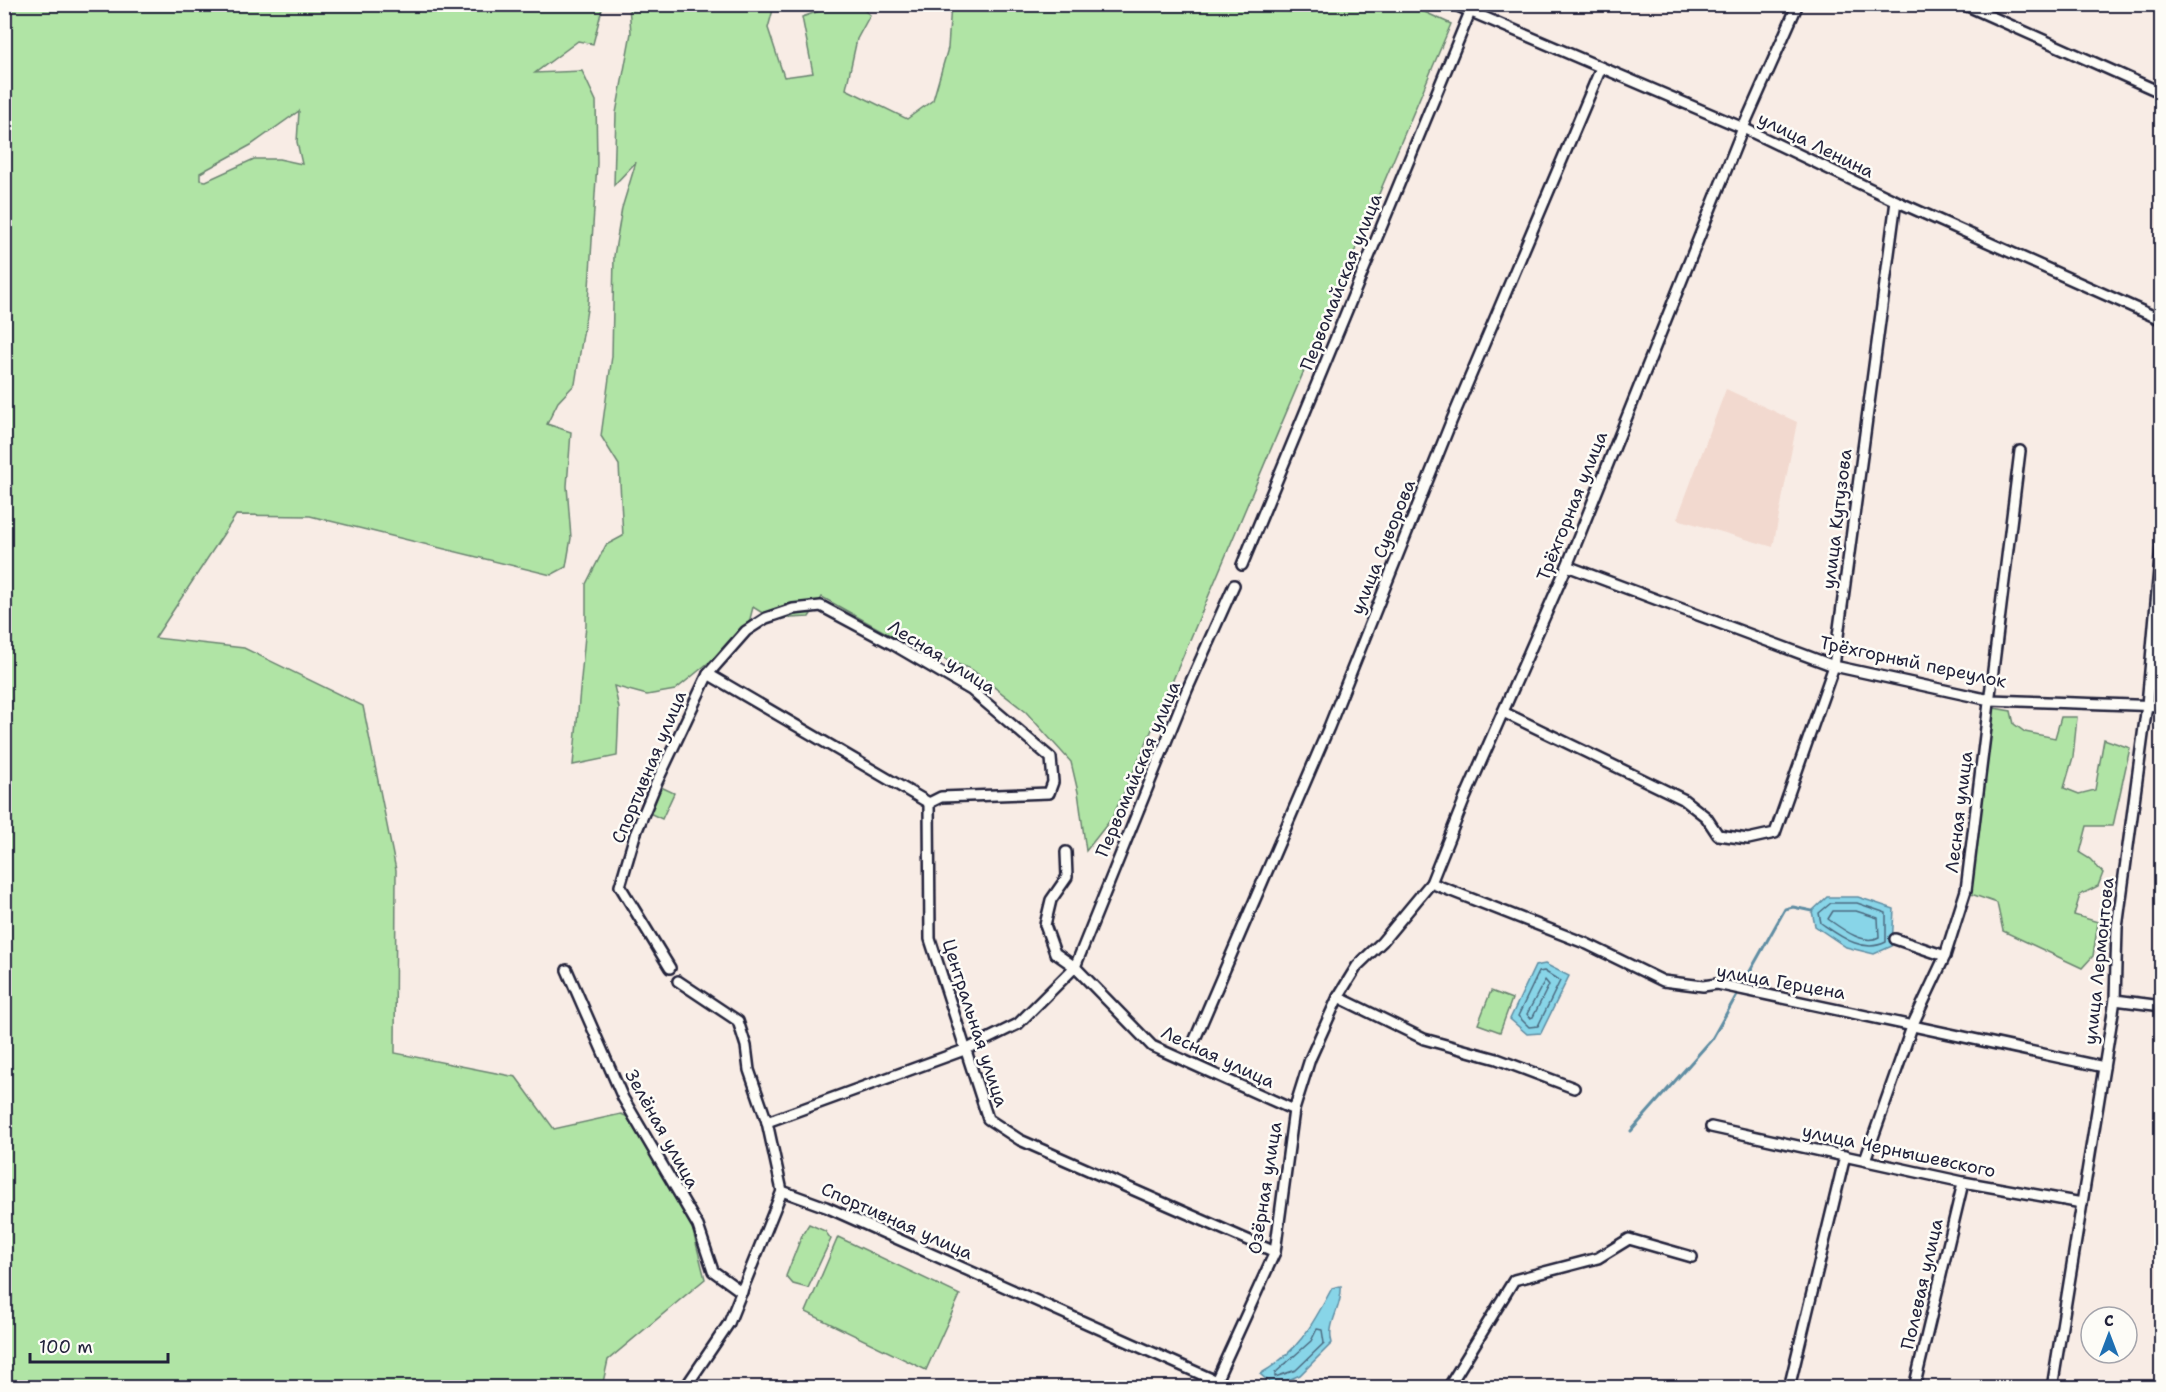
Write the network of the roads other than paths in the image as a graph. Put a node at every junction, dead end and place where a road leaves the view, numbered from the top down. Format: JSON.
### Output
{"nodes":[{"id":1,"x":1453,"y":4,"type":"edge"},
{"id":2,"x":1798,"y":4,"type":"edge"},
{"id":3,"x":1963,"y":4,"type":"edge"},
{"id":4,"x":1470,"y":12,"type":"junction"},
{"id":5,"x":1601,"y":68,"type":"junction"},
{"id":6,"x":2162,"y":93,"type":"edge"},
{"id":7,"x":1743,"y":128,"type":"junction"},
{"id":8,"x":1896,"y":201,"type":"junction"},
{"id":9,"x":2162,"y":320,"type":"edge"},
{"id":10,"x":2020,"y":451,"type":"dead end"},
{"id":11,"x":2162,"y":535,"type":"edge"},
{"id":12,"x":1242,"y":565,"type":"dead end"},
{"id":13,"x":1566,"y":566,"type":"junction"},
{"id":14,"x":1234,"y":585,"type":"dead end"},
{"id":15,"x":1834,"y":666,"type":"junction"},
{"id":16,"x":708,"y":674,"type":"junction"},
{"id":17,"x":1990,"y":700,"type":"junction"},
{"id":18,"x":2147,"y":705,"type":"junction"},
{"id":19,"x":2162,"y":706,"type":"edge"},
{"id":20,"x":1503,"y":712,"type":"junction"},
{"id":21,"x":929,"y":803,"type":"junction"},
{"id":22,"x":1066,"y":852,"type":"dead end"},
{"id":23,"x":1431,"y":883,"type":"junction"},
{"id":24,"x":1895,"y":939,"type":"dead end"},
{"id":25,"x":1945,"y":956,"type":"junction"},
{"id":26,"x":1075,"y":967,"type":"junction"},
{"id":27,"x":670,"y":968,"type":"dead end"},
{"id":28,"x":567,"y":970,"type":"dead end"},
{"id":29,"x":678,"y":981,"type":"dead end"},
{"id":30,"x":1338,"y":998,"type":"junction"},
{"id":31,"x":2115,"y":1000,"type":"junction"},
{"id":32,"x":2162,"y":1006,"type":"edge"},
{"id":33,"x":1913,"y":1024,"type":"junction"},
{"id":34,"x":1195,"y":1039,"type":"dead end"},
{"id":35,"x":967,"y":1049,"type":"junction"},
{"id":36,"x":2104,"y":1067,"type":"junction"},
{"id":37,"x":1574,"y":1088,"type":"dead end"},
{"id":38,"x":1294,"y":1110,"type":"junction"},
{"id":39,"x":766,"y":1122,"type":"junction"},
{"id":40,"x":1711,"y":1127,"type":"dead end"},
{"id":41,"x":1845,"y":1156,"type":"junction"},
{"id":42,"x":1865,"y":1160,"type":"junction"},
{"id":43,"x":1962,"y":1187,"type":"dead end"},
{"id":44,"x":782,"y":1191,"type":"junction"},
{"id":45,"x":2082,"y":1203,"type":"junction"},
{"id":46,"x":1275,"y":1252,"type":"junction"},
{"id":47,"x":1692,"y":1257,"type":"dead end"},
{"id":48,"x":742,"y":1292,"type":"junction"},
{"id":49,"x":1219,"y":1384,"type":"edge"},
{"id":50,"x":685,"y":1388,"type":"edge"},
{"id":51,"x":1448,"y":1388,"type":"edge"},
{"id":52,"x":1789,"y":1388,"type":"edge"},
{"id":53,"x":1914,"y":1388,"type":"edge"},
{"id":54,"x":2052,"y":1388,"type":"edge"}],
"edges":[{"from":1,"to":4,"type":"street","name":"улица Ленина"},
{"from":2,"to":7,"type":"street","name":"Трёхгорная улица"},
{"from":3,"to":6,"type":"street"},
{"from":4,"to":5,"type":"street","name":"улица Ленина"},
{"from":4,"to":12,"type":"street","name":"Первомайская улица"},
{"from":5,"to":7,"type":"street","name":"улица Ленина"},
{"from":5,"to":34,"type":"street","name":"улица Суворова"},
{"from":7,"to":8,"type":"street","name":"улица Ленина"},
{"from":7,"to":13,"type":"street","name":"Трёхгорная улица"},
{"from":8,"to":9,"type":"street","name":"улица Ленина"},
{"from":8,"to":15,"type":"street","name":"улица Кутузова"},
{"from":10,"to":17,"type":"street","name":"Лесная улица"},
{"from":11,"to":18,"type":"street","name":"улица Лермонтова"},
{"from":13,"to":15,"type":"street","name":"Трёхгорный переулок"},
{"from":13,"to":20,"type":"street","name":"Трёхгорная улица"},
{"from":14,"to":26,"type":"street","name":"Первомайская улица"},
{"from":15,"to":17,"type":"street","name":"Трёхгорный переулок"},
{"from":15,"to":20,"type":"street","name":"улица Кутузова"},
{"from":16,"to":21,"type":"street"},
{"from":16,"to":21,"type":"street","name":"Лесная улица"},
{"from":16,"to":27,"type":"street","name":"Спортивная улица"},
{"from":17,"to":18,"type":"street","name":"Трёхгорный переулок"},
{"from":17,"to":25,"type":"street","name":"Лесная улица"},
{"from":18,"to":19,"type":"street","name":"Трёхгорный переулок"},
{"from":18,"to":31,"type":"street","name":"улица Лермонтова"},
{"from":20,"to":23,"type":"street","name":"Трёхгорная улица"},
{"from":21,"to":35,"type":"street","name":"Центральная улица"},
{"from":22,"to":26,"type":"street","name":"Лесная улица"},
{"from":23,"to":30,"type":"street","name":"Трёхгорная улица"},
{"from":23,"to":33,"type":"street","name":"улица Герцена"},
{"from":24,"to":25,"type":"street"},
{"from":25,"to":33,"type":"street","name":"Лесная улица"},
{"from":26,"to":35,"type":"street"},
{"from":26,"to":38,"type":"street","name":"Лесная улица"},
{"from":28,"to":48,"type":"street","name":"Зелёная улица"},
{"from":29,"to":39,"type":"street"},
{"from":30,"to":37,"type":"street"},
{"from":30,"to":38,"type":"street","name":"Озёрная улица"},
{"from":31,"to":32,"type":"street"},
{"from":31,"to":36,"type":"street","name":"улица Лермонтова"},
{"from":33,"to":36,"type":"street","name":"улица Герцена"},
{"from":33,"to":42,"type":"street","name":"Лесная улица"},
{"from":35,"to":39,"type":"street"},
{"from":35,"to":46,"type":"street","name":"Центральная улица"},
{"from":36,"to":45,"type":"street","name":"улица Лермонтова"},
{"from":38,"to":46,"type":"street","name":"Озёрная улица"},
{"from":39,"to":44,"type":"street"},
{"from":40,"to":41,"type":"street","name":"улица Чернышевского"},
{"from":41,"to":42,"type":"street","name":"улица Чернышевского"},
{"from":41,"to":52,"type":"street"},
{"from":42,"to":45,"type":"street","name":"улица Чернышевского"},
{"from":43,"to":53,"type":"street","name":"Полевая улица"},
{"from":44,"to":48,"type":"street"},
{"from":44,"to":49,"type":"street","name":"Спортивная улица"},
{"from":45,"to":54,"type":"street","name":"улица Лермонтова"},
{"from":46,"to":49,"type":"street","name":"Озёрная улица"},
{"from":47,"to":51,"type":"street"},
{"from":48,"to":50,"type":"street"}]}
